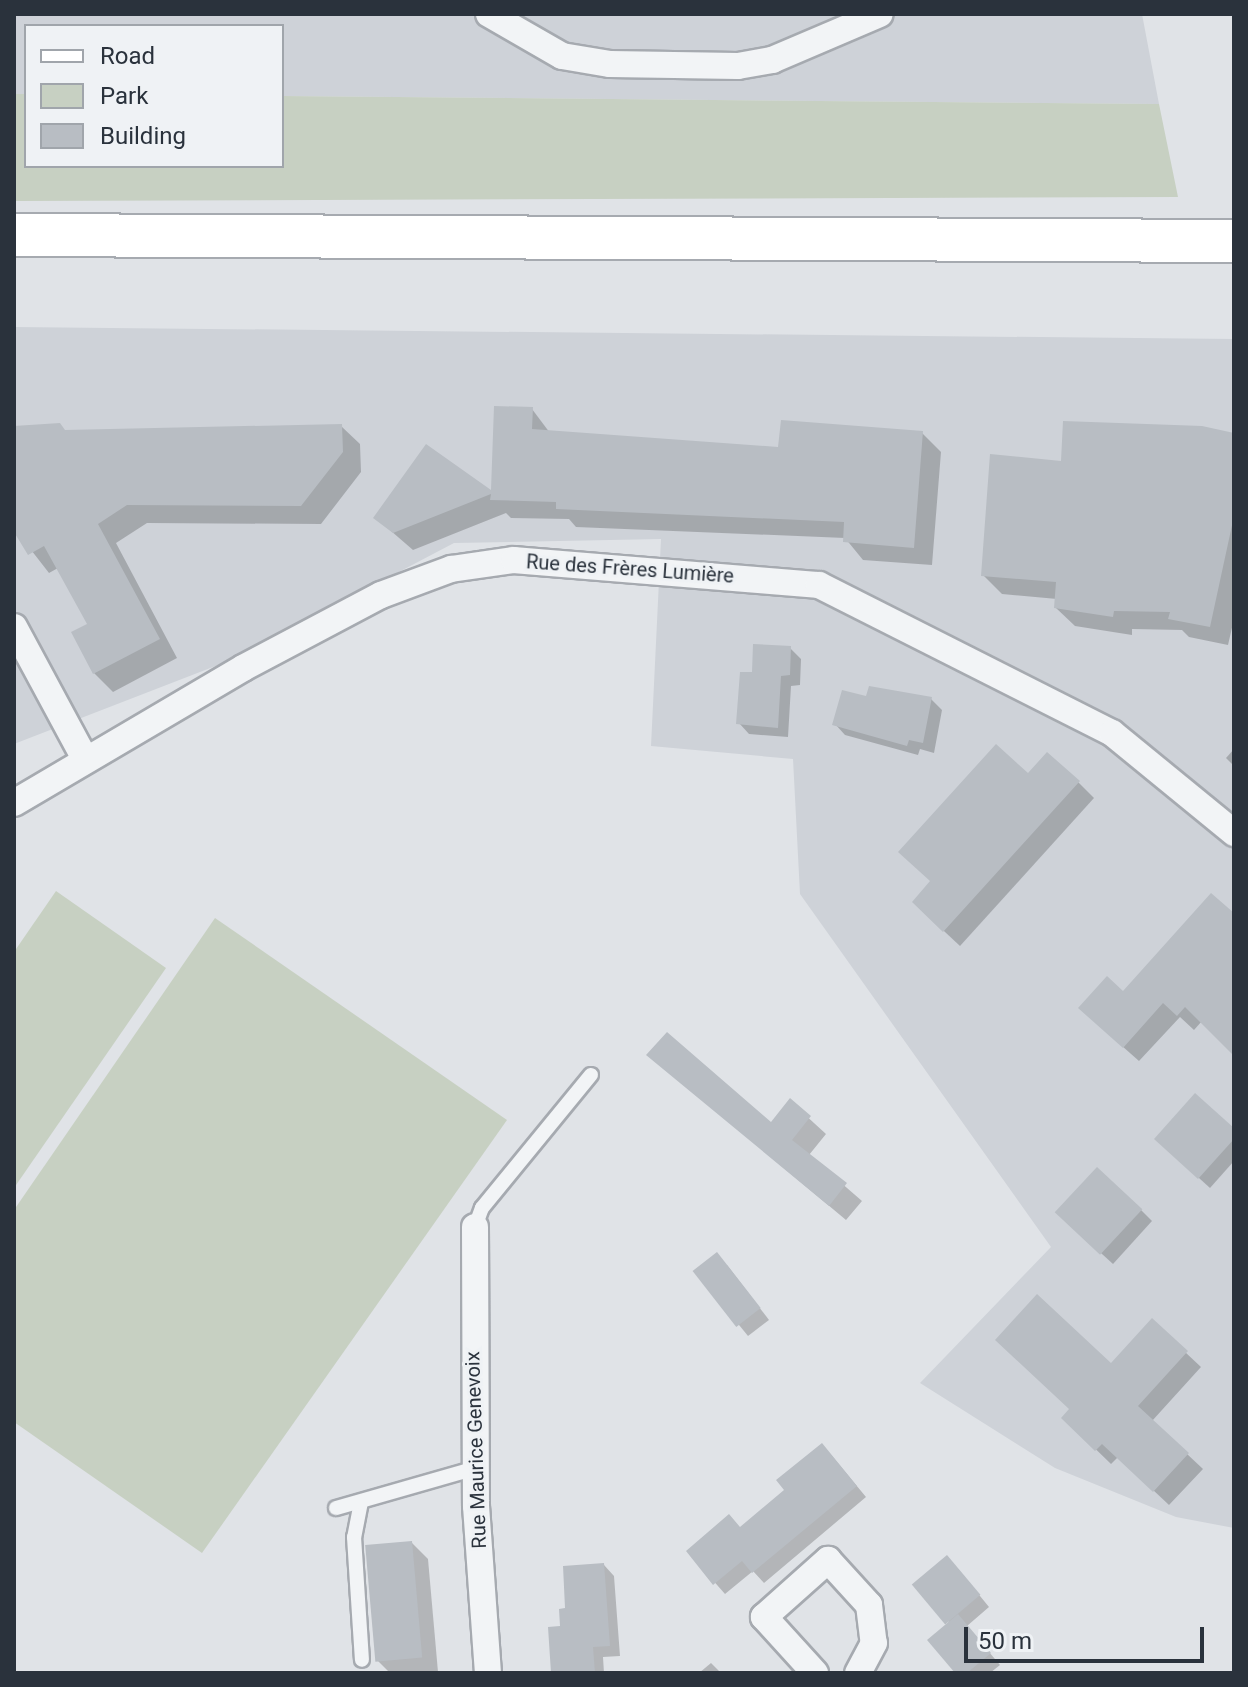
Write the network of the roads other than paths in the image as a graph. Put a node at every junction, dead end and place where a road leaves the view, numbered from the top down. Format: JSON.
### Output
{"nodes":[{"id":1,"x":489,"y":14,"type":"edge"},
{"id":2,"x":880,"y":14,"type":"edge"},
{"id":3,"x":14,"y":235,"type":"edge"},
{"id":4,"x":1234,"y":241,"type":"edge"},
{"id":5,"x":14,"y":627,"type":"edge"},
{"id":6,"x":85,"y":759,"type":"junction"},
{"id":7,"x":14,"y":803,"type":"edge"},
{"id":8,"x":1234,"y":833,"type":"edge"},
{"id":9,"x":591,"y":1075,"type":"dead end"},
{"id":10,"x":475,"y":1227,"type":"joint"},
{"id":11,"x":476,"y":1468,"type":"junction"},
{"id":12,"x":361,"y":1502,"type":"junction"},
{"id":13,"x":336,"y":1508,"type":"dead end"},
{"id":14,"x":362,"y":1660,"type":"dead end"},
{"id":15,"x":488,"y":1673,"type":"edge"},
{"id":16,"x":815,"y":1673,"type":"edge"},
{"id":17,"x":858,"y":1673,"type":"edge"}],
"edges":[{"from":1,"to":2,"type":"street"},
{"from":3,"to":4,"type":"main road"},
{"from":5,"to":6,"type":"street"},
{"from":6,"to":7,"type":"street","name":"Rue des Frères Lumière"},
{"from":6,"to":8,"type":"street","name":"Rue des Frères Lumière"},
{"from":9,"to":10,"type":"lane"},
{"from":10,"to":11,"type":"street","name":"Rue Maurice Genevoix"},
{"from":11,"to":12,"type":"lane"},
{"from":11,"to":15,"type":"street","name":"Rue Maurice Genevoix"},
{"from":12,"to":13,"type":"lane"},
{"from":12,"to":14,"type":"lane"},
{"from":16,"to":17,"type":"street"}]}
